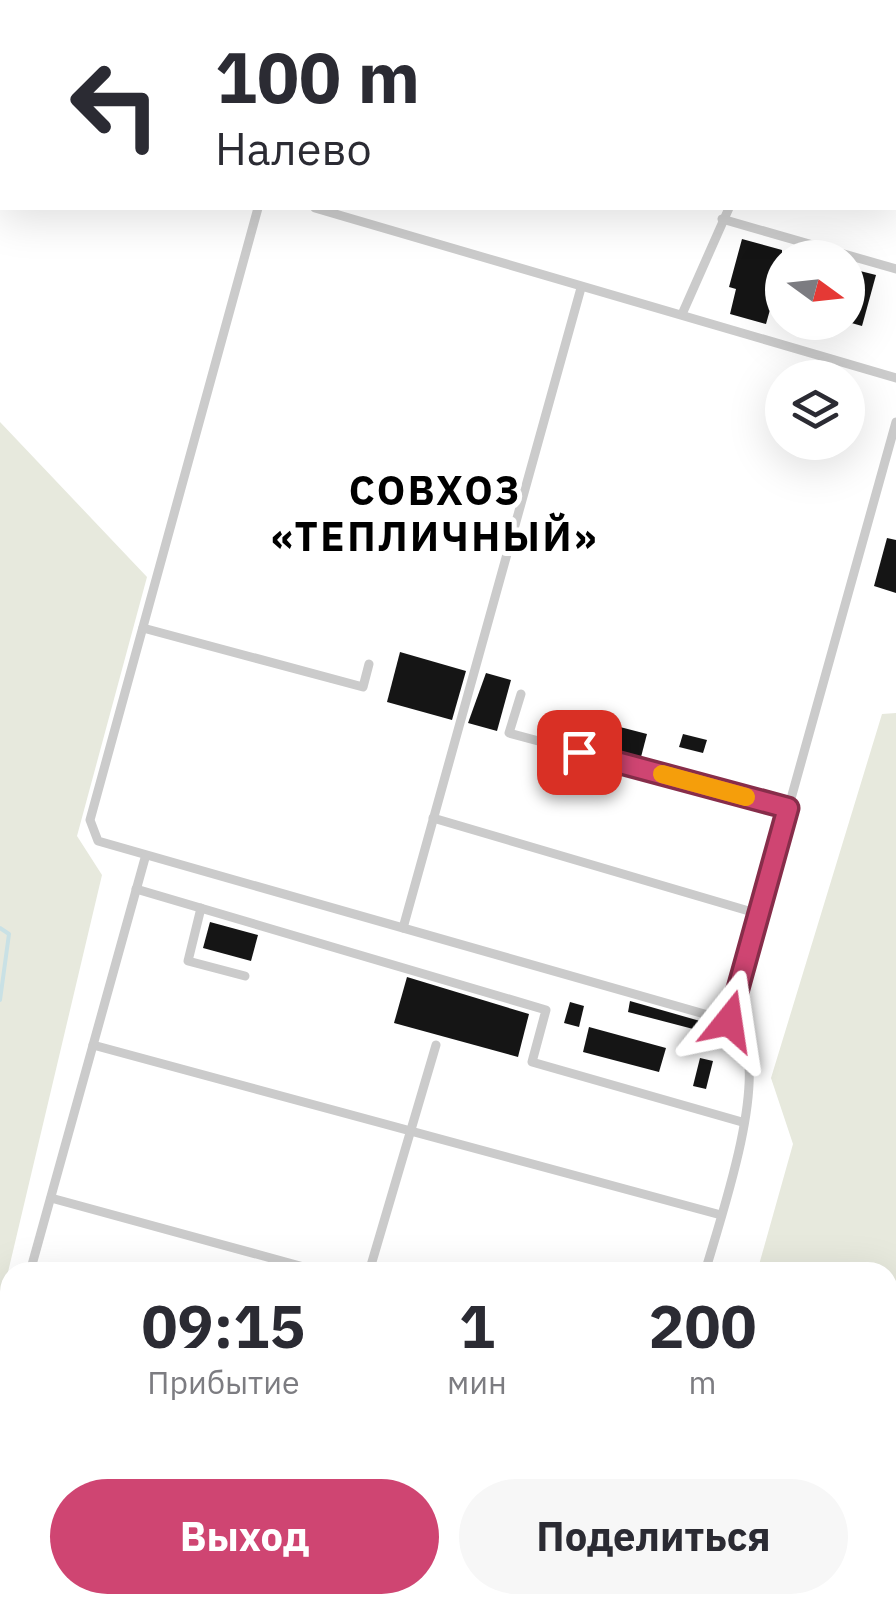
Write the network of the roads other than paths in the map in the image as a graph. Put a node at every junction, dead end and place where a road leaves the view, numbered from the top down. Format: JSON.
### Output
{"nodes":[{"id":1,"x":257,"y":210,"type":"edge"},
{"id":2,"x":322,"y":210,"type":"edge"},
{"id":3,"x":727,"y":210,"type":"edge"},
{"id":4,"x":722,"y":219,"type":"junction"},
{"id":5,"x":896,"y":269,"type":"edge"},
{"id":6,"x":581,"y":288,"type":"junction"},
{"id":7,"x":683,"y":312,"type":"junction"},
{"id":8,"x":896,"y":378,"type":"edge"},
{"id":9,"x":896,"y":422,"type":"edge"},
{"id":10,"x":143,"y":628,"type":"junction"},
{"id":11,"x":369,"y":664,"type":"dead end"},
{"id":12,"x":521,"y":694,"type":"dead end"},
{"id":13,"x":788,"y":808,"type":"junction"},
{"id":14,"x":433,"y":818,"type":"junction"},
{"id":15,"x":144,"y":858,"type":"junction"},
{"id":16,"x":136,"y":889,"type":"junction"},
{"id":17,"x":201,"y":908,"type":"junction"},
{"id":18,"x":759,"y":914,"type":"junction"},
{"id":19,"x":403,"y":928,"type":"junction"},
{"id":20,"x":245,"y":976,"type":"dead end"},
{"id":21,"x":729,"y":1021,"type":"junction"},
{"id":22,"x":436,"y":1045,"type":"dead end"},
{"id":23,"x":93,"y":1046,"type":"junction"},
{"id":24,"x":742,"y":1122,"type":"junction"},
{"id":25,"x":410,"y":1131,"type":"junction"},
{"id":26,"x":51,"y":1198,"type":"junction"},
{"id":27,"x":721,"y":1215,"type":"junction"},
{"id":28,"x":33,"y":1262,"type":"edge"},
{"id":29,"x":285,"y":1262,"type":"edge"},
{"id":30,"x":372,"y":1262,"type":"edge"},
{"id":31,"x":708,"y":1262,"type":"edge"}],
"edges":[{"from":1,"to":10,"type":"lane"},
{"from":2,"to":6,"type":"lane"},
{"from":3,"to":4,"type":"lane"},
{"from":4,"to":5,"type":"lane"},
{"from":4,"to":7,"type":"lane"},
{"from":6,"to":7,"type":"lane"},
{"from":6,"to":14,"type":"lane"},
{"from":7,"to":8,"type":"lane"},
{"from":9,"to":13,"type":"lane"},
{"from":10,"to":11,"type":"lane"},
{"from":10,"to":15,"type":"lane"},
{"from":12,"to":13,"type":"lane"},
{"from":13,"to":18,"type":"lane"},
{"from":14,"to":18,"type":"lane"},
{"from":14,"to":19,"type":"lane"},
{"from":15,"to":16,"type":"lane"},
{"from":15,"to":19,"type":"lane"},
{"from":16,"to":17,"type":"lane"},
{"from":16,"to":23,"type":"lane"},
{"from":17,"to":20,"type":"lane"},
{"from":17,"to":24,"type":"lane"},
{"from":18,"to":21,"type":"lane"},
{"from":19,"to":21,"type":"lane"},
{"from":21,"to":24,"type":"lane"},
{"from":22,"to":25,"type":"lane"},
{"from":23,"to":25,"type":"lane"},
{"from":23,"to":26,"type":"lane"},
{"from":24,"to":27,"type":"lane"},
{"from":25,"to":27,"type":"lane"},
{"from":25,"to":30,"type":"lane"},
{"from":26,"to":28,"type":"lane"},
{"from":26,"to":29,"type":"lane"},
{"from":27,"to":31,"type":"lane"}]}
